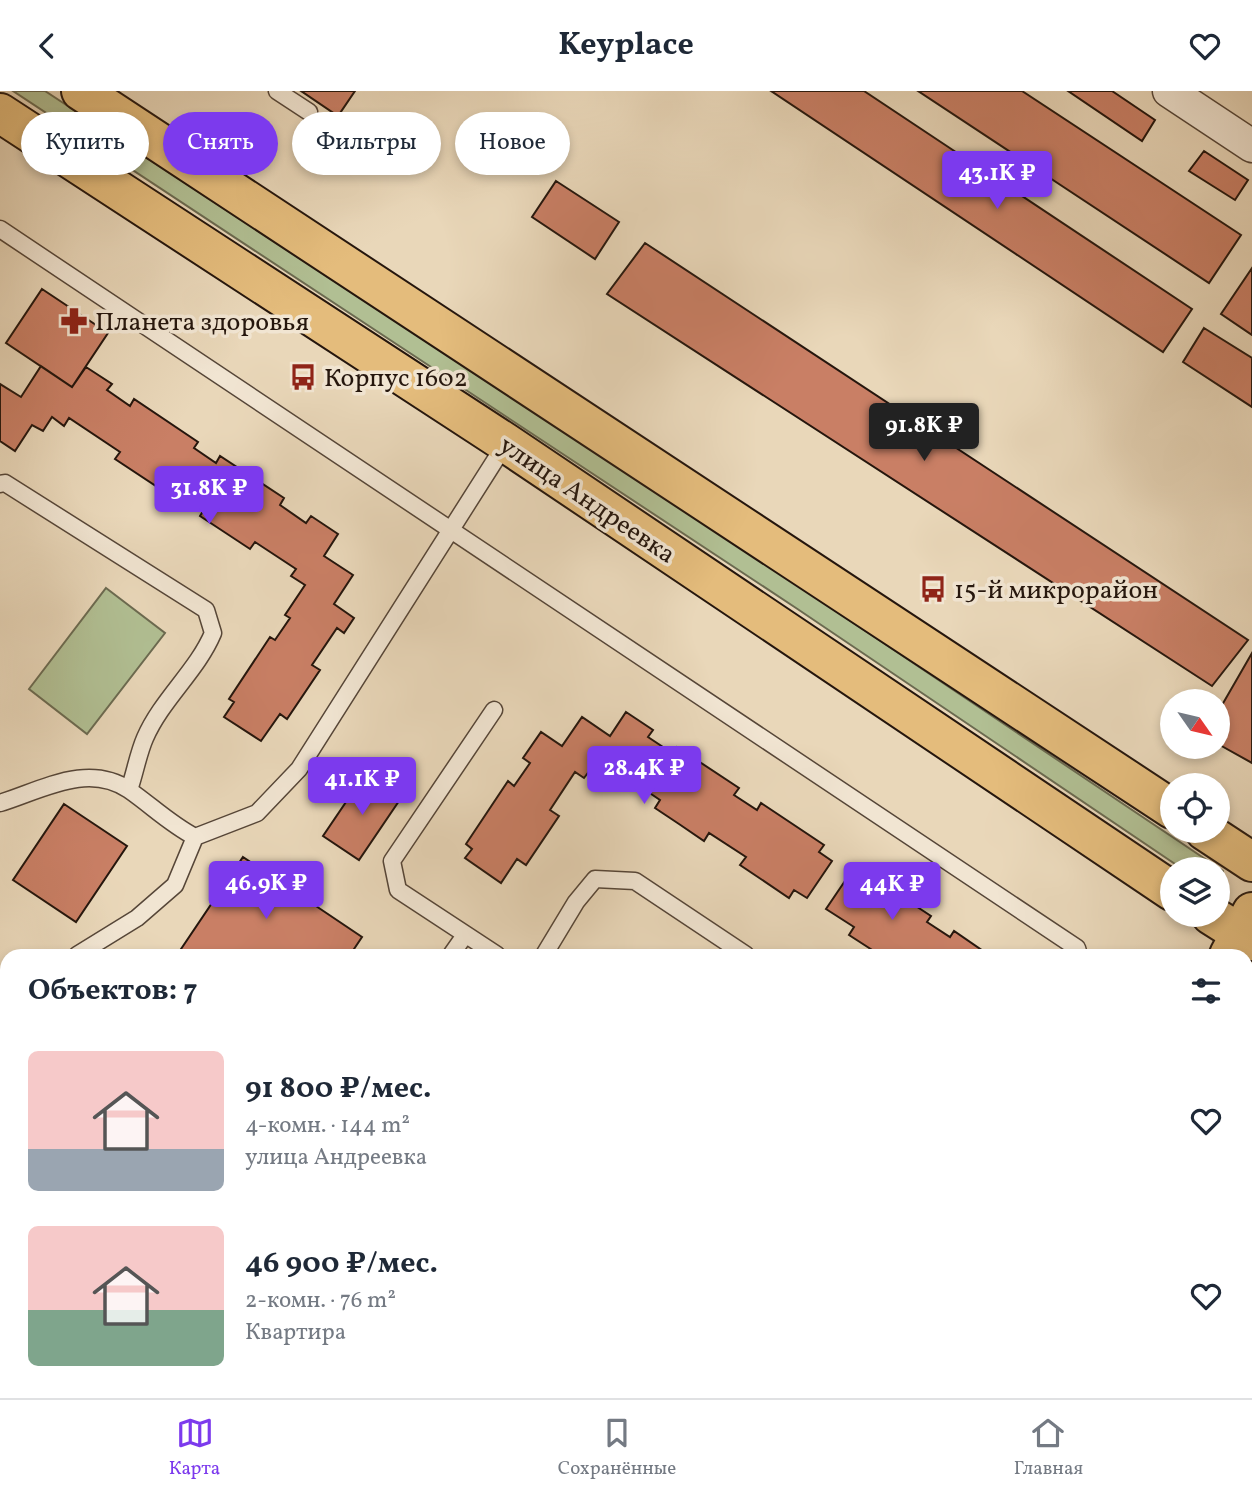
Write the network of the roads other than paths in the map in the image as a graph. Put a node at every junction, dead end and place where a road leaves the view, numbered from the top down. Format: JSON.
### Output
{"nodes":[{"id":1,"x":81,"y":91,"type":"edge"},
{"id":2,"x":277,"y":91,"type":"edge"},
{"id":3,"x":1169,"y":91,"type":"edge"},
{"id":4,"x":309,"y":112,"type":"dead end"},
{"id":5,"x":0,"y":113,"type":"edge"},
{"id":6,"x":1252,"y":146,"type":"edge"},
{"id":7,"x":0,"y":229,"type":"edge"},
{"id":8,"x":506,"y":443,"type":"junction"},
{"id":9,"x":0,"y":484,"type":"edge"},
{"id":10,"x":450,"y":528,"type":"junction"},
{"id":11,"x":494,"y":710,"type":"dead end"},
{"id":12,"x":130,"y":790,"type":"junction"},
{"id":13,"x":1160,"y":801,"type":"edge"},
{"id":14,"x":0,"y":803,"type":"edge"},
{"id":15,"x":195,"y":837,"type":"junction"},
{"id":16,"x":1223,"y":843,"type":"edge"},
{"id":17,"x":1252,"y":862,"type":"edge"},
{"id":18,"x":1160,"y":883,"type":"edge"},
{"id":19,"x":465,"y":935,"type":"junction"},
{"id":20,"x":87,"y":949,"type":"edge"},
{"id":21,"x":454,"y":949,"type":"edge"},
{"id":22,"x":487,"y":949,"type":"edge"},
{"id":23,"x":548,"y":949,"type":"edge"},
{"id":24,"x":737,"y":949,"type":"edge"},
{"id":25,"x":1077,"y":949,"type":"edge"}],
"edges":[{"from":1,"to":13,"type":"main road"},
{"from":2,"to":4,"type":"lane"},
{"from":3,"to":6,"type":"street"},
{"from":5,"to":8,"type":"main road","name":"улица Андреевка"},
{"from":7,"to":10,"type":"lane"},
{"from":8,"to":10,"type":"lane"},
{"from":8,"to":18,"type":"main road","name":"улица Андреевка"},
{"from":9,"to":12,"type":"lane"},
{"from":10,"to":15,"type":"lane"},
{"from":10,"to":25,"type":"lane"},
{"from":11,"to":19,"type":"lane"},
{"from":12,"to":14,"type":"lane"},
{"from":12,"to":15,"type":"lane"},
{"from":15,"to":20,"type":"lane"},
{"from":16,"to":17,"type":"main road"},
{"from":19,"to":21,"type":"lane"},
{"from":19,"to":22,"type":"lane"},
{"from":23,"to":24,"type":"lane"}]}
